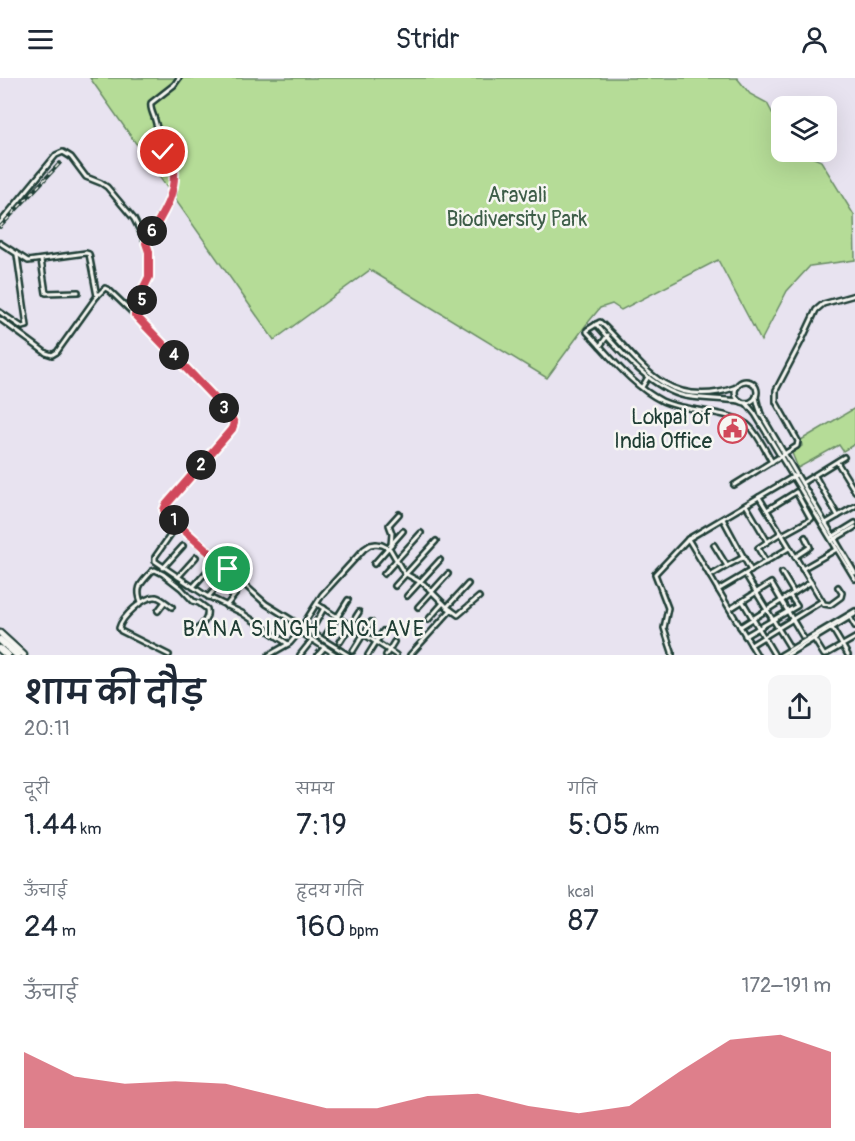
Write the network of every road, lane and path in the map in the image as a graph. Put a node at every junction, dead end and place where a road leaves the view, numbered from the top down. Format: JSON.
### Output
{"nodes":[{"id":1,"x":179,"y":78,"type":"edge"},
{"id":2,"x":0,"y":222,"type":"edge"},
{"id":3,"x":0,"y":243,"type":"edge"},
{"id":4,"x":146,"y":243,"type":"junction"},
{"id":5,"x":17,"y":255,"type":"junction"},
{"id":6,"x":41,"y":260,"type":"junction"},
{"id":7,"x":78,"y":292,"type":"dead end"},
{"id":8,"x":855,"y":295,"type":"edge"},
{"id":9,"x":97,"y":296,"type":"junction"},
{"id":10,"x":0,"y":312,"type":"edge"},
{"id":11,"x":135,"y":315,"type":"junction"},
{"id":12,"x":0,"y":319,"type":"edge"},
{"id":13,"x":596,"y":324,"type":"junction"},
{"id":14,"x":610,"y":332,"type":"junction"},
{"id":15,"x":607,"y":336,"type":"junction"},
{"id":16,"x":600,"y":346,"type":"junction"},
{"id":17,"x":648,"y":377,"type":"junction"},
{"id":18,"x":642,"y":387,"type":"junction"},
{"id":19,"x":737,"y":387,"type":"junction"},
{"id":20,"x":756,"y":397,"type":"junction"},
{"id":21,"x":740,"y":401,"type":"junction"},
{"id":22,"x":746,"y":403,"type":"junction"},
{"id":23,"x":783,"y":455,"type":"junction"},
{"id":24,"x":844,"y":457,"type":"dead end"},
{"id":25,"x":772,"y":462,"type":"junction"},
{"id":26,"x":837,"y":462,"type":"junction"},
{"id":27,"x":815,"y":475,"type":"junction"},
{"id":28,"x":795,"y":476,"type":"junction"},
{"id":29,"x":734,"y":485,"type":"dead end"},
{"id":30,"x":801,"y":486,"type":"junction"},
{"id":31,"x":855,"y":491,"type":"edge"},
{"id":32,"x":796,"y":492,"type":"junction"},
{"id":33,"x":759,"y":497,"type":"junction"},
{"id":34,"x":746,"y":505,"type":"junction"},
{"id":35,"x":855,"y":506,"type":"edge"},
{"id":36,"x":767,"y":510,"type":"junction"},
{"id":37,"x":399,"y":514,"type":"dead end"},
{"id":38,"x":838,"y":516,"type":"junction"},
{"id":39,"x":723,"y":519,"type":"junction"},
{"id":40,"x":178,"y":524,"type":"junction"},
{"id":41,"x":824,"y":524,"type":"junction"},
{"id":42,"x":855,"y":525,"type":"edge"},
{"id":43,"x":403,"y":531,"type":"dead end"},
{"id":44,"x":422,"y":533,"type":"dead end"},
{"id":45,"x":782,"y":534,"type":"junction"},
{"id":46,"x":805,"y":537,"type":"dead end"},
{"id":47,"x":833,"y":538,"type":"junction"},
{"id":48,"x":688,"y":539,"type":"junction"},
{"id":49,"x":436,"y":541,"type":"dead end"},
{"id":50,"x":767,"y":542,"type":"junction"},
{"id":51,"x":714,"y":545,"type":"dead end"},
{"id":52,"x":183,"y":546,"type":"dead end"},
{"id":53,"x":390,"y":548,"type":"junction"},
{"id":54,"x":790,"y":548,"type":"junction"},
{"id":55,"x":837,"y":549,"type":"junction"},
{"id":56,"x":795,"y":556,"type":"junction"},
{"id":57,"x":196,"y":557,"type":"dead end"},
{"id":58,"x":744,"y":557,"type":"junction"},
{"id":59,"x":440,"y":560,"type":"dead end"},
{"id":60,"x":397,"y":561,"type":"junction"},
{"id":61,"x":766,"y":562,"type":"junction"},
{"id":62,"x":374,"y":564,"type":"dead end"},
{"id":63,"x":727,"y":566,"type":"junction"},
{"id":64,"x":163,"y":568,"type":"junction"},
{"id":65,"x":209,"y":569,"type":"dead end"},
{"id":66,"x":802,"y":569,"type":"junction"},
{"id":67,"x":751,"y":571,"type":"junction"},
{"id":68,"x":782,"y":573,"type":"dead end"},
{"id":69,"x":855,"y":573,"type":"edge"},
{"id":70,"x":384,"y":574,"type":"dead end"},
{"id":71,"x":406,"y":574,"type":"junction"},
{"id":72,"x":448,"y":574,"type":"dead end"},
{"id":73,"x":745,"y":574,"type":"junction"},
{"id":74,"x":710,"y":576,"type":"junction"},
{"id":75,"x":178,"y":577,"type":"junction"},
{"id":76,"x":224,"y":579,"type":"dead end"},
{"id":77,"x":855,"y":579,"type":"edge"},
{"id":78,"x":420,"y":581,"type":"junction"},
{"id":79,"x":811,"y":582,"type":"junction"},
{"id":80,"x":468,"y":584,"type":"dead end"},
{"id":81,"x":395,"y":586,"type":"dead end"},
{"id":82,"x":193,"y":587,"type":"junction"},
{"id":83,"x":838,"y":587,"type":"dead end"},
{"id":84,"x":718,"y":590,"type":"junction"},
{"id":85,"x":432,"y":591,"type":"junction"},
{"id":86,"x":237,"y":592,"type":"dead end"},
{"id":87,"x":756,"y":592,"type":"junction"},
{"id":88,"x":792,"y":594,"type":"junction"},
{"id":89,"x":407,"y":596,"type":"dead end"},
{"id":90,"x":208,"y":597,"type":"junction"},
{"id":91,"x":479,"y":597,"type":"dead end"},
{"id":92,"x":348,"y":600,"type":"dead end"},
{"id":93,"x":743,"y":601,"type":"junction"},
{"id":94,"x":782,"y":601,"type":"junction"},
{"id":95,"x":822,"y":601,"type":"junction"},
{"id":96,"x":141,"y":602,"type":"junction"},
{"id":97,"x":164,"y":602,"type":"junction"},
{"id":98,"x":443,"y":603,"type":"junction"},
{"id":99,"x":317,"y":604,"type":"junction"},
{"id":100,"x":226,"y":606,"type":"junction"},
{"id":101,"x":172,"y":607,"type":"dead end"},
{"id":102,"x":418,"y":607,"type":"dead end"},
{"id":103,"x":324,"y":608,"type":"junction"},
{"id":104,"x":449,"y":608,"type":"junction"},
{"id":105,"x":730,"y":609,"type":"junction"},
{"id":106,"x":158,"y":611,"type":"dead end"},
{"id":107,"x":767,"y":611,"type":"junction"},
{"id":108,"x":788,"y":611,"type":"junction"},
{"id":109,"x":359,"y":612,"type":"dead end"},
{"id":110,"x":855,"y":613,"type":"edge"},
{"id":111,"x":337,"y":616,"type":"junction"},
{"id":112,"x":850,"y":617,"type":"junction"},
{"id":113,"x":752,"y":619,"type":"junction"},
{"id":114,"x":428,"y":620,"type":"dead end"},
{"id":115,"x":773,"y":620,"type":"junction"},
{"id":116,"x":792,"y":620,"type":"junction"},
{"id":117,"x":371,"y":622,"type":"dead end"},
{"id":118,"x":350,"y":625,"type":"junction"},
{"id":119,"x":314,"y":626,"type":"dead end"},
{"id":120,"x":855,"y":626,"type":"edge"},
{"id":121,"x":303,"y":627,"type":"junction"},
{"id":122,"x":740,"y":627,"type":"junction"},
{"id":123,"x":758,"y":628,"type":"junction"},
{"id":124,"x":778,"y":628,"type":"junction"},
{"id":125,"x":832,"y":628,"type":"junction"},
{"id":126,"x":195,"y":631,"type":"dead end"},
{"id":127,"x":383,"y":631,"type":"dead end"},
{"id":128,"x":300,"y":632,"type":"junction"},
{"id":129,"x":0,"y":633,"type":"edge"},
{"id":130,"x":363,"y":634,"type":"junction"},
{"id":131,"x":326,"y":635,"type":"dead end"},
{"id":132,"x":745,"y":636,"type":"junction"},
{"id":133,"x":764,"y":637,"type":"junction"},
{"id":134,"x":803,"y":637,"type":"dead end"},
{"id":135,"x":855,"y":638,"type":"edge"},
{"id":136,"x":814,"y":639,"type":"junction"},
{"id":137,"x":0,"y":640,"type":"edge"},
{"id":138,"x":312,"y":640,"type":"junction"},
{"id":139,"x":340,"y":642,"type":"dead end"},
{"id":140,"x":376,"y":642,"type":"junction"},
{"id":141,"x":394,"y":642,"type":"dead end"},
{"id":142,"x":288,"y":644,"type":"junction"},
{"id":143,"x":751,"y":645,"type":"junction"},
{"id":144,"x":789,"y":646,"type":"dead end"},
{"id":145,"x":843,"y":646,"type":"junction"},
{"id":146,"x":325,"y":647,"type":"junction"},
{"id":147,"x":0,"y":649,"type":"edge"},
{"id":148,"x":389,"y":650,"type":"junction"},
{"id":149,"x":795,"y":650,"type":"junction"},
{"id":150,"x":353,"y":651,"type":"dead end"},
{"id":151,"x":774,"y":654,"type":"edge"},
{"id":152,"x":7,"y":655,"type":"edge"},
{"id":153,"x":17,"y":655,"type":"edge"},
{"id":154,"x":24,"y":655,"type":"edge"},
{"id":155,"x":168,"y":655,"type":"edge"},
{"id":156,"x":269,"y":655,"type":"edge"},
{"id":157,"x":300,"y":655,"type":"edge"},
{"id":158,"x":318,"y":655,"type":"edge"},
{"id":159,"x":336,"y":655,"type":"edge"},
{"id":160,"x":348,"y":655,"type":"edge"},
{"id":161,"x":368,"y":655,"type":"edge"},
{"id":162,"x":386,"y":655,"type":"edge"},
{"id":163,"x":396,"y":655,"type":"edge"},
{"id":164,"x":410,"y":655,"type":"edge"},
{"id":165,"x":672,"y":655,"type":"edge"},
{"id":166,"x":757,"y":655,"type":"edge"},
{"id":167,"x":781,"y":655,"type":"edge"},
{"id":168,"x":786,"y":655,"type":"edge"},
{"id":169,"x":798,"y":655,"type":"edge"},
{"id":170,"x":824,"y":655,"type":"edge"},
{"id":171,"x":848,"y":655,"type":"edge"}],
"edges":[{"from":1,"to":4,"type":"street"},
{"from":2,"to":4,"type":"street"},
{"from":3,"to":5,"type":"street"},
{"from":4,"to":11,"type":"street"},
{"from":5,"to":6,"type":"street"},
{"from":5,"to":10,"type":"street"},
{"from":6,"to":7,"type":"street"},
{"from":6,"to":9,"type":"street"},
{"from":8,"to":23,"type":"street"},
{"from":9,"to":11,"type":"street"},
{"from":9,"to":12,"type":"street"},
{"from":11,"to":40,"type":"street"},
{"from":13,"to":14,"type":"street"},
{"from":13,"to":15,"type":"street"},
{"from":13,"to":16,"type":"street"},
{"from":14,"to":15,"type":"street"},
{"from":14,"to":19,"type":"street"},
{"from":15,"to":16,"type":"street"},
{"from":15,"to":17,"type":"street"},
{"from":16,"to":18,"type":"street"},
{"from":17,"to":18,"type":"street"},
{"from":17,"to":21,"type":"street"},
{"from":18,"to":25,"type":"street"},
{"from":19,"to":20,"type":"street"},
{"from":19,"to":21,"type":"street"},
{"from":20,"to":22,"type":"street"},
{"from":20,"to":23,"type":"street"},
{"from":21,"to":22,"type":"street"},
{"from":22,"to":23,"type":"street"},
{"from":23,"to":25,"type":"street"},
{"from":23,"to":28,"type":"street"},
{"from":24,"to":26,"type":"street"},
{"from":25,"to":29,"type":"street"},
{"from":26,"to":27,"type":"street"},
{"from":26,"to":31,"type":"street"},
{"from":27,"to":30,"type":"street"},
{"from":27,"to":38,"type":"street"},
{"from":28,"to":30,"type":"street"},
{"from":28,"to":33,"type":"street"},
{"from":30,"to":32,"type":"street"},
{"from":30,"to":41,"type":"street"},
{"from":32,"to":36,"type":"street"},
{"from":32,"to":45,"type":"street"},
{"from":33,"to":34,"type":"street"},
{"from":33,"to":36,"type":"street"},
{"from":34,"to":39,"type":"street"},
{"from":34,"to":50,"type":"street"},
{"from":35,"to":38,"type":"street"},
{"from":36,"to":45,"type":"street"},
{"from":37,"to":53,"type":"street"},
{"from":38,"to":41,"type":"street"},
{"from":39,"to":48,"type":"street"},
{"from":39,"to":58,"type":"street"},
{"from":40,"to":64,"type":"street"},
{"from":40,"to":121,"type":"street"},
{"from":41,"to":47,"type":"street"},
{"from":42,"to":47,"type":"street"},
{"from":43,"to":53,"type":"street"},
{"from":44,"to":60,"type":"street"},
{"from":45,"to":50,"type":"street"},
{"from":45,"to":54,"type":"street"},
{"from":46,"to":56,"type":"street"},
{"from":47,"to":55,"type":"street"},
{"from":47,"to":69,"type":"street"},
{"from":48,"to":74,"type":"street"},
{"from":48,"to":165,"type":"street"},
{"from":49,"to":71,"type":"street"},
{"from":50,"to":61,"type":"street"},
{"from":51,"to":63,"type":"street"},
{"from":52,"to":64,"type":"street"},
{"from":53,"to":60,"type":"street"},
{"from":53,"to":62,"type":"street"},
{"from":53,"to":99,"type":"street"},
{"from":54,"to":56,"type":"street"},
{"from":54,"to":61,"type":"street"},
{"from":55,"to":66,"type":"street"},
{"from":55,"to":77,"type":"street"},
{"from":56,"to":66,"type":"street"},
{"from":57,"to":75,"type":"street"},
{"from":58,"to":63,"type":"street"},
{"from":58,"to":67,"type":"street"},
{"from":59,"to":78,"type":"street"},
{"from":60,"to":70,"type":"street"},
{"from":60,"to":71,"type":"street"},
{"from":61,"to":67,"type":"street"},
{"from":63,"to":74,"type":"street"},
{"from":64,"to":75,"type":"street"},
{"from":65,"to":82,"type":"street"},
{"from":66,"to":79,"type":"street"},
{"from":67,"to":73,"type":"street"},
{"from":68,"to":88,"type":"street"},
{"from":71,"to":78,"type":"street"},
{"from":71,"to":81,"type":"street"},
{"from":72,"to":85,"type":"street"},
{"from":73,"to":84,"type":"street"},
{"from":73,"to":87,"type":"street"},
{"from":74,"to":84,"type":"street"},
{"from":75,"to":82,"type":"street"},
{"from":76,"to":90,"type":"street"},
{"from":78,"to":85,"type":"street"},
{"from":78,"to":89,"type":"street"},
{"from":79,"to":88,"type":"street"},
{"from":79,"to":95,"type":"street"},
{"from":80,"to":104,"type":"street"},
{"from":82,"to":90,"type":"street"},
{"from":83,"to":95,"type":"street"},
{"from":84,"to":105,"type":"street"},
{"from":85,"to":98,"type":"street"},
{"from":85,"to":102,"type":"street"},
{"from":86,"to":100,"type":"street"},
{"from":87,"to":93,"type":"street"},
{"from":87,"to":94,"type":"street"},
{"from":87,"to":107,"type":"street"},
{"from":88,"to":94,"type":"street"},
{"from":88,"to":108,"type":"street"},
{"from":90,"to":100,"type":"street"},
{"from":91,"to":104,"type":"street"},
{"from":92,"to":111,"type":"street"},
{"from":93,"to":105,"type":"street"},
{"from":93,"to":113,"type":"street"},
{"from":94,"to":107,"type":"street"},
{"from":94,"to":108,"type":"street"},
{"from":95,"to":116,"type":"street"},
{"from":96,"to":97,"type":"street"},
{"from":96,"to":126,"type":"street"},
{"from":96,"to":155,"type":"street"},
{"from":97,"to":101,"type":"street"},
{"from":97,"to":106,"type":"street"},
{"from":98,"to":104,"type":"street"},
{"from":98,"to":114,"type":"street"},
{"from":99,"to":103,"type":"street"},
{"from":99,"to":121,"type":"street"},
{"from":100,"to":142,"type":"street"},
{"from":103,"to":111,"type":"street"},
{"from":103,"to":119,"type":"street"},
{"from":104,"to":164,"type":"street"},
{"from":105,"to":122,"type":"street"},
{"from":107,"to":113,"type":"street"},
{"from":107,"to":115,"type":"street"},
{"from":108,"to":115,"type":"street"},
{"from":108,"to":116,"type":"street"},
{"from":109,"to":118,"type":"street"},
{"from":110,"to":112,"type":"street"},
{"from":110,"to":167,"type":"street"},
{"from":111,"to":118,"type":"street"},
{"from":111,"to":131,"type":"street"},
{"from":112,"to":120,"type":"street"},
{"from":112,"to":125,"type":"street"},
{"from":113,"to":122,"type":"street"},
{"from":113,"to":123,"type":"street"},
{"from":115,"to":123,"type":"street"},
{"from":115,"to":124,"type":"street"},
{"from":116,"to":124,"type":"street"},
{"from":116,"to":134,"type":"street"},
{"from":117,"to":130,"type":"street"},
{"from":118,"to":130,"type":"street"},
{"from":118,"to":139,"type":"street"},
{"from":121,"to":128,"type":"street"},
{"from":121,"to":160,"type":"street"},
{"from":122,"to":132,"type":"street"},
{"from":123,"to":132,"type":"street"},
{"from":123,"to":133,"type":"street"},
{"from":124,"to":133,"type":"street"},
{"from":124,"to":144,"type":"street"},
{"from":125,"to":136,"type":"street"},
{"from":125,"to":145,"type":"street"},
{"from":127,"to":140,"type":"street"},
{"from":128,"to":138,"type":"street"},
{"from":128,"to":142,"type":"street"},
{"from":129,"to":154,"type":"main road"},
{"from":130,"to":140,"type":"street"},
{"from":130,"to":150,"type":"street"},
{"from":132,"to":143,"type":"street"},
{"from":133,"to":143,"type":"street"},
{"from":133,"to":151,"type":"street"},
{"from":135,"to":145,"type":"street"},
{"from":136,"to":149,"type":"street"},
{"from":136,"to":170,"type":"street"},
{"from":137,"to":153,"type":"highway"},
{"from":138,"to":146,"type":"street"},
{"from":138,"to":157,"type":"street"},
{"from":140,"to":148,"type":"street"},
{"from":140,"to":161,"type":"street"},
{"from":141,"to":148,"type":"street"},
{"from":142,"to":156,"type":"street"},
{"from":143,"to":166,"type":"street"},
{"from":145,"to":170,"type":"street"},
{"from":145,"to":171,"type":"street"},
{"from":146,"to":158,"type":"street"},
{"from":146,"to":159,"type":"street"},
{"from":147,"to":152,"type":"highway"},
{"from":148,"to":162,"type":"street"},
{"from":148,"to":163,"type":"street"},
{"from":149,"to":168,"type":"street"},
{"from":149,"to":169,"type":"street"}]}
